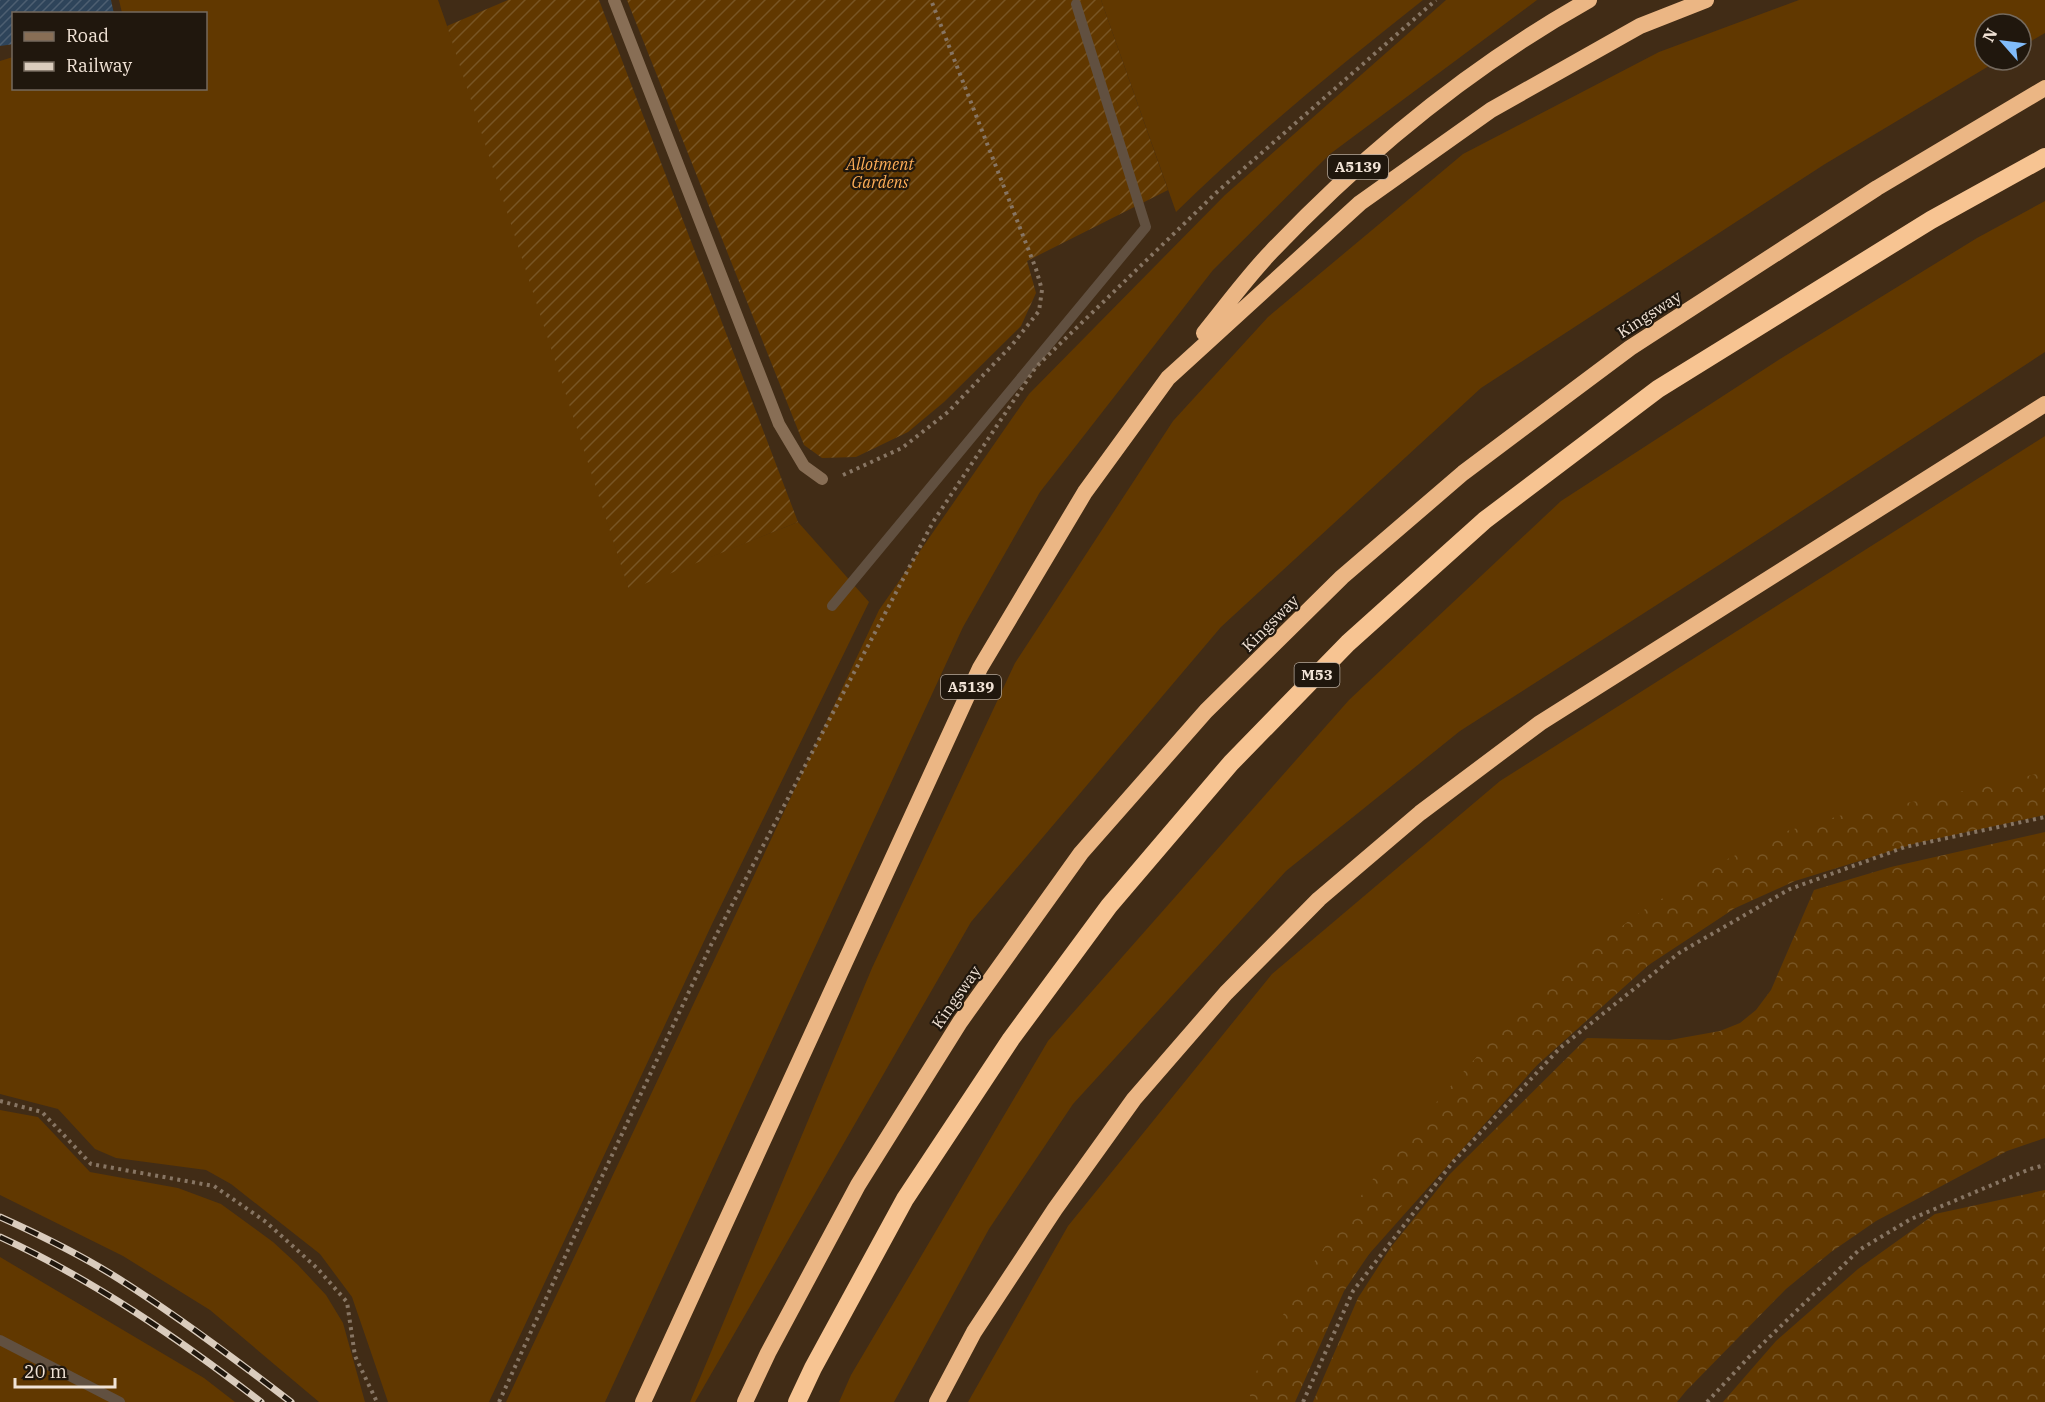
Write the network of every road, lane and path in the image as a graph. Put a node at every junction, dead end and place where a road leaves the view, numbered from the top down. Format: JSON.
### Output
{"nodes":[{"id":1,"x":614,"y":0,"type":"edge"},
{"id":2,"x":931,"y":0,"type":"edge"},
{"id":3,"x":1436,"y":0,"type":"edge"},
{"id":4,"x":1588,"y":0,"type":"edge"},
{"id":5,"x":1706,"y":0,"type":"edge"},
{"id":6,"x":2045,"y":88,"type":"edge"},
{"id":7,"x":2045,"y":157,"type":"edge"},
{"id":8,"x":1168,"y":378,"type":"junction"},
{"id":9,"x":2045,"y":402,"type":"edge"},
{"id":10,"x":822,"y":479,"type":"joint"},
{"id":11,"x":2045,"y":817,"type":"edge"},
{"id":12,"x":0,"y":1101,"type":"edge"},
{"id":13,"x":2045,"y":1165,"type":"edge"},
{"id":14,"x":377,"y":1402,"type":"edge"},
{"id":15,"x":499,"y":1402,"type":"edge"},
{"id":16,"x":643,"y":1402,"type":"edge"},
{"id":17,"x":745,"y":1402,"type":"edge"},
{"id":18,"x":797,"y":1402,"type":"edge"},
{"id":19,"x":937,"y":1402,"type":"edge"},
{"id":20,"x":1303,"y":1402,"type":"edge"},
{"id":21,"x":1707,"y":1402,"type":"edge"}],
"edges":[{"from":1,"to":10,"type":"street"},
{"from":2,"to":10,"type":"path"},
{"from":3,"to":15,"type":"path"},
{"from":4,"to":8,"type":"highway","number":"A5139"},
{"from":5,"to":8,"type":"highway","number":"A5139"},
{"from":6,"to":17,"type":"highway","name":"Kingsway"},
{"from":7,"to":18,"type":"highway","number":"M53"},
{"from":8,"to":16,"type":"highway","number":"A5139"},
{"from":9,"to":19,"type":"highway"},
{"from":11,"to":20,"type":"path"},
{"from":12,"to":14,"type":"path"},
{"from":13,"to":21,"type":"path"}]}
